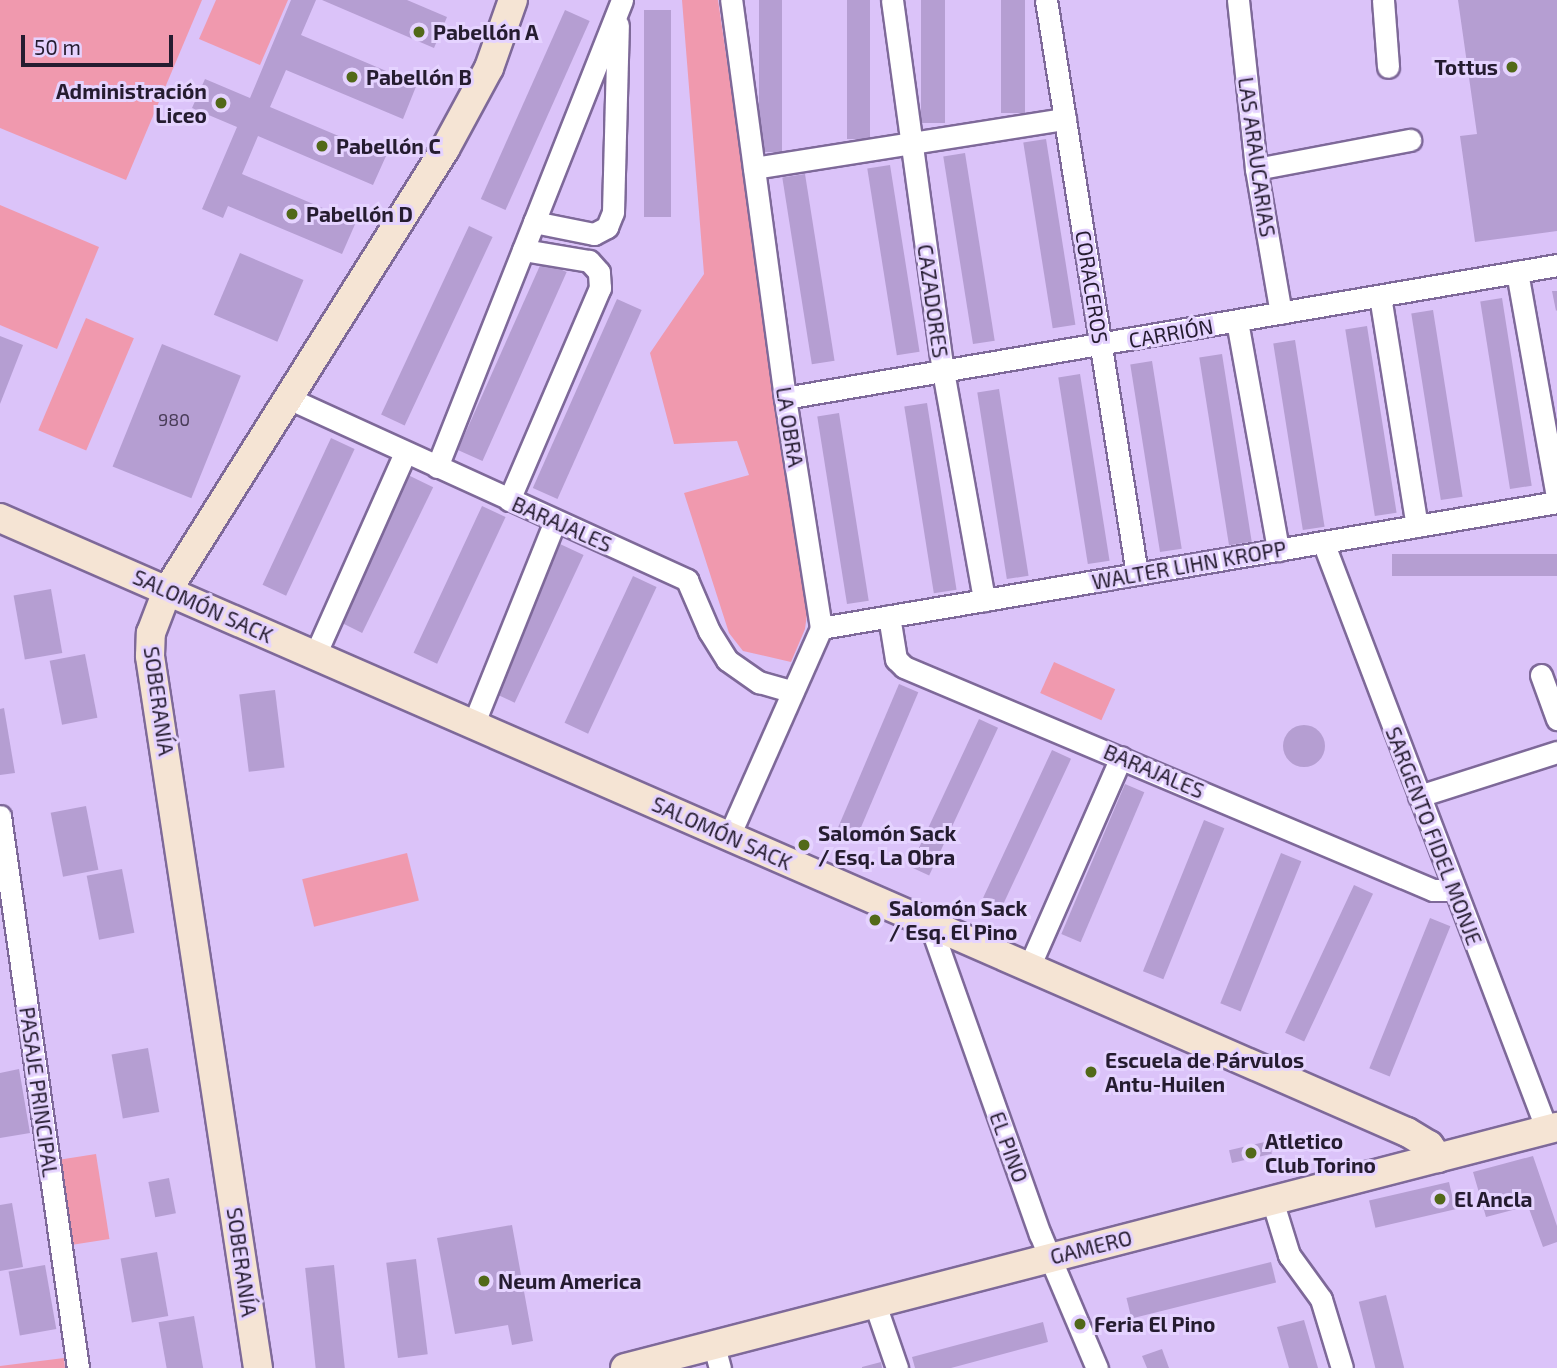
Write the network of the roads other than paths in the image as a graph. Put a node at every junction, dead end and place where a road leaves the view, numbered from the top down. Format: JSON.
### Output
{"nodes":[{"id":1,"x":513,"y":0,"type":"edge"},
{"id":2,"x":731,"y":0,"type":"edge"},
{"id":3,"x":892,"y":0,"type":"edge"},
{"id":4,"x":1046,"y":0,"type":"edge"},
{"id":5,"x":1238,"y":0,"type":"edge"},
{"id":6,"x":1383,"y":0,"type":"edge"},
{"id":7,"x":621,"y":5,"type":"edge"},
{"id":8,"x":1388,"y":67,"type":"dead end"},
{"id":9,"x":1065,"y":119,"type":"junction"},
{"id":10,"x":1410,"y":140,"type":"dead end"},
{"id":11,"x":909,"y":142,"type":"junction"},
{"id":12,"x":754,"y":168,"type":"junction"},
{"id":13,"x":1256,"y":169,"type":"junction"},
{"id":14,"x":534,"y":222,"type":"junction"},
{"id":15,"x":523,"y":250,"type":"junction"},
{"id":16,"x":1557,"y":265,"type":"edge"},
{"id":17,"x":1517,"y":272,"type":"junction"},
{"id":18,"x":1380,"y":296,"type":"junction"},
{"id":19,"x":1281,"y":313,"type":"junction"},
{"id":20,"x":1237,"y":321,"type":"junction"},
{"id":21,"x":1101,"y":345,"type":"junction"},
{"id":22,"x":943,"y":371,"type":"junction"},
{"id":23,"x":288,"y":398,"type":"junction"},
{"id":24,"x":785,"y":398,"type":"junction"},
{"id":25,"x":405,"y":453,"type":"junction"},
{"id":26,"x":437,"y":467,"type":"junction"},
{"id":27,"x":1557,"y":496,"type":"edge"},
{"id":28,"x":509,"y":500,"type":"junction"},
{"id":29,"x":1557,"y":502,"type":"edge"},
{"id":30,"x":555,"y":521,"type":"junction"},
{"id":31,"x":2,"y":523,"type":"edge"},
{"id":32,"x":1417,"y":526,"type":"junction"},
{"id":33,"x":1323,"y":542,"type":"junction"},
{"id":34,"x":1278,"y":550,"type":"junction"},
{"id":35,"x":1137,"y":574,"type":"junction"},
{"id":36,"x":167,"y":591,"type":"junction"},
{"id":37,"x":984,"y":600,"type":"junction"},
{"id":38,"x":889,"y":616,"type":"junction"},
{"id":39,"x":821,"y":628,"type":"junction"},
{"id":40,"x":315,"y":656,"type":"junction"},
{"id":41,"x":1541,"y":675,"type":"dead end"},
{"id":42,"x":793,"y":692,"type":"junction"},
{"id":43,"x":1557,"y":719,"type":"edge"},
{"id":44,"x":473,"y":724,"type":"junction"},
{"id":45,"x":1557,"y":752,"type":"edge"},
{"id":46,"x":1121,"y":757,"type":"junction"},
{"id":47,"x":1419,"y":796,"type":"junction"},
{"id":48,"x":0,"y":816,"type":"edge"},
{"id":49,"x":729,"y":836,"type":"junction"},
{"id":50,"x":1455,"y":890,"type":"junction"},
{"id":51,"x":930,"y":924,"type":"junction"},
{"id":52,"x":1029,"y":967,"type":"junction"},
{"id":53,"x":1552,"y":1128,"type":"edge"},
{"id":54,"x":1438,"y":1158,"type":"junction"},
{"id":55,"x":1272,"y":1200,"type":"junction"},
{"id":56,"x":1050,"y":1257,"type":"junction"},
{"id":57,"x":874,"y":1304,"type":"junction"},
{"id":58,"x":717,"y":1357,"type":"edge"},
{"id":59,"x":78,"y":1368,"type":"edge"},
{"id":60,"x":258,"y":1368,"type":"edge"},
{"id":61,"x":625,"y":1368,"type":"edge"},
{"id":62,"x":897,"y":1368,"type":"edge"},
{"id":63,"x":1097,"y":1368,"type":"edge"},
{"id":64,"x":1342,"y":1368,"type":"edge"}],
"edges":[{"from":1,"to":23,"type":"street","name":"SOBERANÍA"},
{"from":2,"to":12,"type":"street","name":"LA OBRA"},
{"from":3,"to":11,"type":"street","name":"CAZADORES"},
{"from":4,"to":9,"type":"street","name":"CORACEROS"},
{"from":5,"to":13,"type":"street","name":"LAS ARAUCARIAS"},
{"from":6,"to":8,"type":"street"},
{"from":7,"to":14,"type":"street"},
{"from":7,"to":14,"type":"street"},
{"from":9,"to":11,"type":"street"},
{"from":9,"to":21,"type":"street","name":"CORACEROS"},
{"from":10,"to":13,"type":"street"},
{"from":11,"to":12,"type":"street"},
{"from":11,"to":22,"type":"street","name":"CAZADORES"},
{"from":12,"to":24,"type":"street","name":"LA OBRA"},
{"from":13,"to":19,"type":"street","name":"LAS ARAUCARIAS"},
{"from":14,"to":15,"type":"street"},
{"from":15,"to":26,"type":"street"},
{"from":15,"to":28,"type":"street"},
{"from":16,"to":17,"type":"street","name":"CARRIÓN"},
{"from":17,"to":18,"type":"street","name":"CARRIÓN"},
{"from":17,"to":27,"type":"street"},
{"from":18,"to":19,"type":"street","name":"CARRIÓN"},
{"from":18,"to":32,"type":"street"},
{"from":19,"to":20,"type":"street","name":"CARRIÓN"},
{"from":20,"to":21,"type":"street","name":"CARRIÓN"},
{"from":20,"to":34,"type":"street"},
{"from":21,"to":22,"type":"street","name":"CARRIÓN"},
{"from":21,"to":35,"type":"street","name":"CORACEROS"},
{"from":22,"to":24,"type":"street","name":"CARRIÓN"},
{"from":22,"to":37,"type":"street","name":"CAZADORES"},
{"from":23,"to":25,"type":"street","name":"BARAJALES"},
{"from":23,"to":36,"type":"street","name":"SOBERANÍA"},
{"from":24,"to":39,"type":"street","name":"LA OBRA"},
{"from":25,"to":26,"type":"street","name":"BARAJALES"},
{"from":25,"to":40,"type":"street"},
{"from":26,"to":28,"type":"street","name":"BARAJALES"},
{"from":28,"to":30,"type":"street","name":"BARAJALES"},
{"from":29,"to":32,"type":"street","name":"WALTER LIHN KROPP"},
{"from":30,"to":42,"type":"street","name":"BARAJALES"},
{"from":30,"to":44,"type":"street"},
{"from":31,"to":36,"type":"street","name":"SALOMÓN SACK"},
{"from":32,"to":33,"type":"street","name":"WALTER LIHN KROPP"},
{"from":33,"to":34,"type":"street","name":"WALTER LIHN KROPP"},
{"from":33,"to":47,"type":"street","name":"SARGENTO FIDEL MONJE"},
{"from":34,"to":35,"type":"street","name":"WALTER LIHN KROPP"},
{"from":35,"to":37,"type":"street","name":"WALTER LIHN KROPP"},
{"from":36,"to":40,"type":"street","name":"SALOMÓN SACK"},
{"from":36,"to":60,"type":"street","name":"SOBERANÍA"},
{"from":37,"to":38,"type":"street","name":"WALTER LIHN KROPP"},
{"from":38,"to":39,"type":"street","name":"WALTER LIHN KROPP"},
{"from":38,"to":46,"type":"street","name":"BARAJALES"},
{"from":39,"to":42,"type":"street"},
{"from":40,"to":44,"type":"street","name":"SALOMÓN SACK"},
{"from":41,"to":43,"type":"street"},
{"from":42,"to":49,"type":"street"},
{"from":44,"to":49,"type":"street","name":"SALOMÓN SACK"},
{"from":45,"to":47,"type":"street"},
{"from":46,"to":50,"type":"street","name":"BARAJALES"},
{"from":46,"to":52,"type":"street"},
{"from":47,"to":50,"type":"street","name":"SARGENTO FIDEL MONJE"},
{"from":48,"to":59,"type":"street","name":"PASAJE PRINCIPAL"},
{"from":49,"to":51,"type":"street","name":"SALOMÓN SACK"},
{"from":50,"to":53,"type":"street","name":"SARGENTO FIDEL MONJE"},
{"from":51,"to":52,"type":"street","name":"SALOMÓN SACK"},
{"from":51,"to":56,"type":"street","name":"EL PINO"},
{"from":52,"to":54,"type":"street","name":"SALOMÓN SACK"},
{"from":53,"to":54,"type":"street","name":"GAMERO"},
{"from":54,"to":55,"type":"street","name":"GAMERO"},
{"from":55,"to":56,"type":"street","name":"GAMERO"},
{"from":55,"to":64,"type":"street"},
{"from":56,"to":57,"type":"street","name":"GAMERO"},
{"from":56,"to":63,"type":"street","name":"EL PINO"},
{"from":57,"to":58,"type":"street","name":"GAMERO"},
{"from":57,"to":62,"type":"street"},
{"from":58,"to":61,"type":"street","name":"GAMERO"}]}
